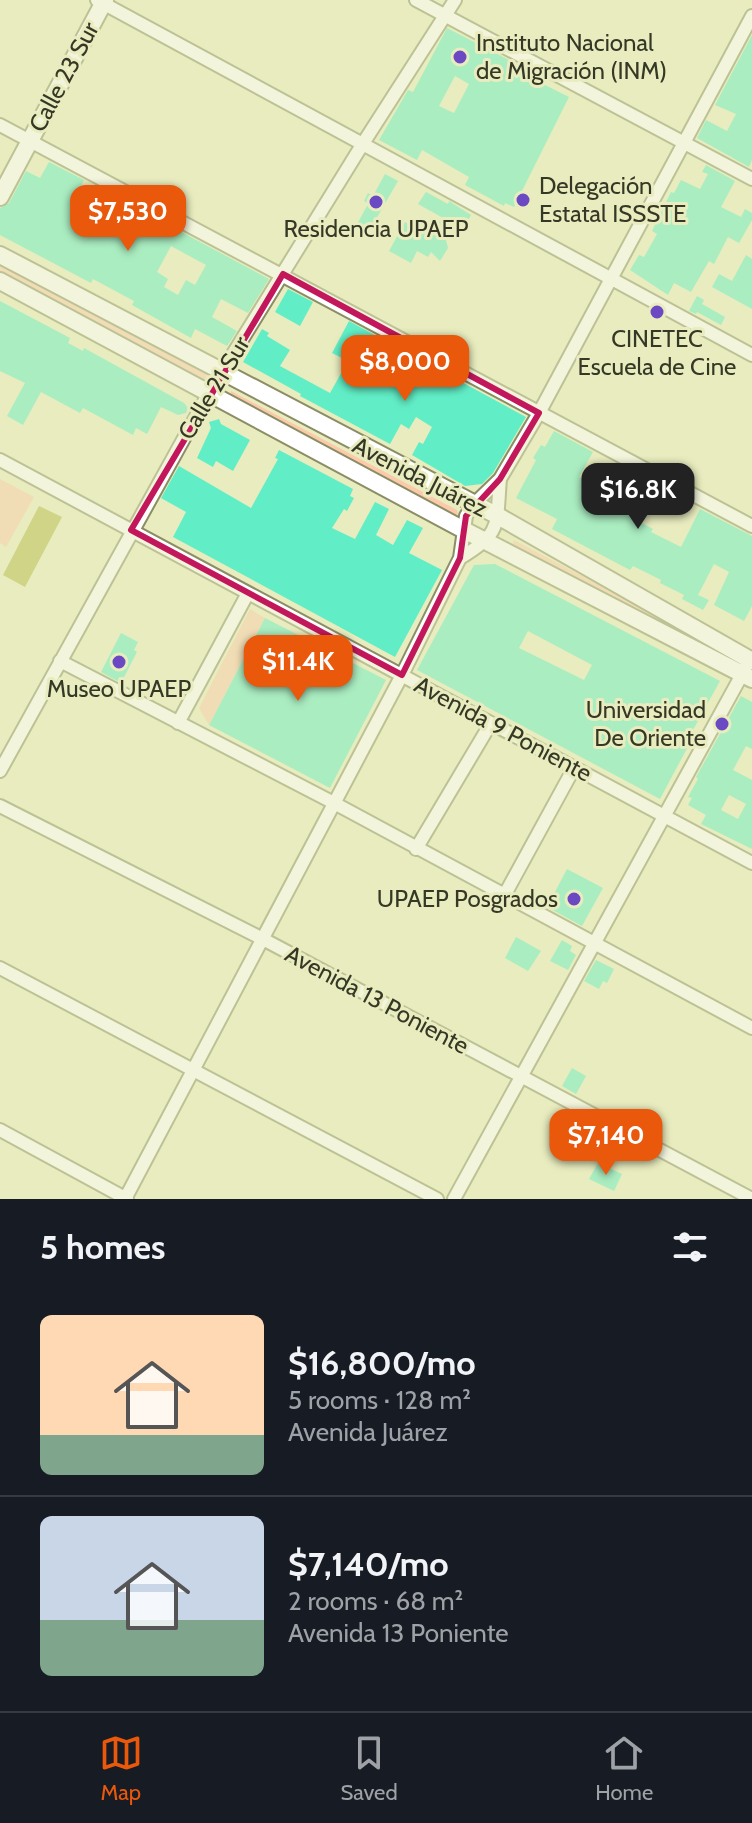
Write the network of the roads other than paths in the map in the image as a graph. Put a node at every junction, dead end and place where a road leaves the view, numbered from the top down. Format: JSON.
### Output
{"nodes":[{"id":1,"x":416,"y":0,"type":"edge"},
{"id":2,"x":455,"y":0,"type":"edge"},
{"id":3,"x":102,"y":1,"type":"edge"},
{"id":4,"x":446,"y":16,"type":"junction"},
{"id":5,"x":752,"y":16,"type":"edge"},
{"id":6,"x":0,"y":125,"type":"edge"},
{"id":7,"x":30,"y":141,"type":"junction"},
{"id":8,"x":682,"y":143,"type":"junction"},
{"id":9,"x":362,"y":145,"type":"junction"},
{"id":10,"x":752,"y":179,"type":"edge"},
{"id":11,"x":0,"y":197,"type":"edge"},
{"id":12,"x":0,"y":255,"type":"edge"},
{"id":13,"x":283,"y":274,"type":"junction"},
{"id":14,"x":612,"y":280,"type":"junction"},
{"id":15,"x":0,"y":281,"type":"edge"},
{"id":16,"x":752,"y":355,"type":"edge"},
{"id":17,"x":222,"y":373,"type":"junction"},
{"id":18,"x":209,"y":393,"type":"junction"},
{"id":19,"x":539,"y":413,"type":"junction"},
{"id":20,"x":0,"y":460,"type":"edge"},
{"id":21,"x":500,"y":479,"type":"junction"},
{"id":22,"x":473,"y":505,"type":"junction"},
{"id":23,"x":498,"y":516,"type":"junction"},
{"id":24,"x":752,"y":526,"type":"edge"},
{"id":25,"x":462,"y":529,"type":"junction"},
{"id":26,"x":131,"y":530,"type":"junction"},
{"id":27,"x":488,"y":541,"type":"junction"},
{"id":28,"x":460,"y":558,"type":"junction"},
{"id":29,"x":248,"y":593,"type":"junction"},
{"id":30,"x":60,"y":661,"type":"junction"},
{"id":31,"x":750,"y":665,"type":"edge"},
{"id":32,"x":402,"y":675,"type":"junction"},
{"id":33,"x":178,"y":723,"type":"junction"},
{"id":34,"x":491,"y":723,"type":"junction"},
{"id":35,"x":574,"y":768,"type":"junction"},
{"id":36,"x":0,"y":771,"type":"edge"},
{"id":37,"x":334,"y":803,"type":"junction"},
{"id":38,"x":0,"y":806,"type":"edge"},
{"id":39,"x":664,"y":816,"type":"junction"},
{"id":40,"x":416,"y":849,"type":"junction"},
{"id":41,"x":752,"y":863,"type":"edge"},
{"id":42,"x":504,"y":896,"type":"junction"},
{"id":43,"x":261,"y":938,"type":"junction"},
{"id":44,"x":594,"y":944,"type":"junction"},
{"id":45,"x":0,"y":968,"type":"edge"},
{"id":46,"x":752,"y":1028,"type":"edge"},
{"id":47,"x":193,"y":1070,"type":"junction"},
{"id":48,"x":521,"y":1077,"type":"junction"},
{"id":49,"x":0,"y":1130,"type":"edge"},
{"id":50,"x":126,"y":1199,"type":"edge"},
{"id":51,"x":437,"y":1199,"type":"edge"},
{"id":52,"x":454,"y":1199,"type":"edge"},
{"id":53,"x":752,"y":1199,"type":"edge"}],
"edges":[{"from":1,"to":4,"type":"street"},
{"from":2,"to":4,"type":"street","name":"Calle 21 Sur"},
{"from":3,"to":7,"type":"main road","name":"Calle 23 Sur"},
{"from":3,"to":9,"type":"street"},
{"from":4,"to":8,"type":"street"},
{"from":4,"to":9,"type":"street","name":"Calle 21 Sur"},
{"from":5,"to":8,"type":"street"},
{"from":6,"to":7,"type":"street"},
{"from":7,"to":11,"type":"main road","name":"Calle 23 Sur"},
{"from":7,"to":13,"type":"street"},
{"from":8,"to":10,"type":"street"},
{"from":8,"to":14,"type":"street"},
{"from":9,"to":13,"type":"street","name":"Calle 21 Sur"},
{"from":9,"to":14,"type":"street"},
{"from":12,"to":17,"type":"main road","name":"Avenida Juárez"},
{"from":13,"to":17,"type":"street","name":"Calle 21 Sur"},
{"from":13,"to":19,"type":"street"},
{"from":14,"to":16,"type":"street"},
{"from":14,"to":19,"type":"street"},
{"from":15,"to":18,"type":"main road","name":"Avenida Juárez"},
{"from":17,"to":18,"type":"street","name":"Calle 21 Sur"},
{"from":17,"to":22,"type":"main road","name":"Avenida Juárez"},
{"from":18,"to":25,"type":"main road","name":"Avenida Juárez"},
{"from":18,"to":26,"type":"street","name":"Calle 21 Sur"},
{"from":19,"to":21,"type":"street"},
{"from":19,"to":24,"type":"street"},
{"from":20,"to":26,"type":"street","name":"Avenida 9 Poniente"},
{"from":21,"to":22,"type":"street"},
{"from":21,"to":23,"type":"street"},
{"from":22,"to":23,"type":"main road","name":"Avenida Juárez"},
{"from":22,"to":25,"type":"street"},
{"from":23,"to":27,"type":"street"},
{"from":23,"to":31,"type":"main road","name":"Avenida Juárez"},
{"from":25,"to":27,"type":"main road","name":"Avenida Juárez"},
{"from":25,"to":28,"type":"street"},
{"from":26,"to":29,"type":"street","name":"Avenida 9 Poniente"},
{"from":26,"to":30,"type":"street","name":"Calle 21 Sur"},
{"from":27,"to":28,"type":"street"},
{"from":27,"to":31,"type":"main road","name":"Avenida Juárez"},
{"from":28,"to":32,"type":"street"},
{"from":29,"to":32,"type":"street","name":"Avenida 9 Poniente"},
{"from":29,"to":33,"type":"street"},
{"from":30,"to":33,"type":"street"},
{"from":30,"to":36,"type":"street","name":"Calle 21 Sur"},
{"from":31,"to":39,"type":"street"},
{"from":32,"to":34,"type":"street","name":"Avenida 9 Poniente"},
{"from":32,"to":37,"type":"street"},
{"from":33,"to":37,"type":"street"},
{"from":34,"to":35,"type":"street","name":"Avenida 9 Poniente"},
{"from":34,"to":40,"type":"street"},
{"from":35,"to":39,"type":"street","name":"Avenida 9 Poniente"},
{"from":35,"to":42,"type":"street"},
{"from":37,"to":40,"type":"street"},
{"from":37,"to":43,"type":"street"},
{"from":38,"to":43,"type":"street","name":"Avenida 13 Poniente"},
{"from":39,"to":41,"type":"street","name":"Avenida 9 Poniente"},
{"from":39,"to":44,"type":"street"},
{"from":40,"to":42,"type":"street"},
{"from":42,"to":44,"type":"street"},
{"from":43,"to":47,"type":"street"},
{"from":43,"to":48,"type":"street","name":"Avenida 13 Poniente"},
{"from":44,"to":46,"type":"street"},
{"from":44,"to":48,"type":"street"},
{"from":45,"to":47,"type":"street"},
{"from":47,"to":50,"type":"street"},
{"from":47,"to":51,"type":"street"},
{"from":48,"to":52,"type":"street"},
{"from":48,"to":53,"type":"street","name":"Avenida 13 Poniente"},
{"from":49,"to":50,"type":"street"}]}
